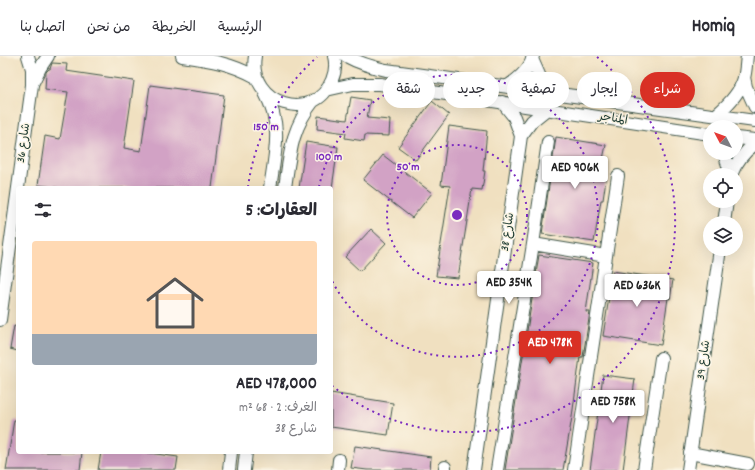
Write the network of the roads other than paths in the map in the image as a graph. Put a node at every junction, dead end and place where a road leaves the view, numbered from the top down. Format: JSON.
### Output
{"nodes":[{"id":1,"x":28,"y":56,"type":"edge"},
{"id":2,"x":48,"y":56,"type":"edge"},
{"id":3,"x":182,"y":56,"type":"edge"},
{"id":4,"x":255,"y":56,"type":"edge"},
{"id":5,"x":334,"y":56,"type":"edge"},
{"id":6,"x":346,"y":56,"type":"edge"},
{"id":7,"x":747,"y":56,"type":"edge"},
{"id":8,"x":533,"y":58,"type":"edge"},
{"id":9,"x":524,"y":72,"type":"edge"},
{"id":10,"x":538,"y":72,"type":"edge"},
{"id":11,"x":256,"y":77,"type":"junction"},
{"id":12,"x":744,"y":78,"type":"junction"},
{"id":13,"x":32,"y":85,"type":"junction"},
{"id":14,"x":507,"y":86,"type":"edge"},
{"id":15,"x":263,"y":90,"type":"junction"},
{"id":16,"x":326,"y":90,"type":"junction"},
{"id":17,"x":569,"y":94,"type":"edge"},
{"id":18,"x":314,"y":100,"type":"junction"},
{"id":19,"x":502,"y":102,"type":"junction"},
{"id":20,"x":755,"y":106,"type":"edge"},
{"id":21,"x":547,"y":109,"type":"junction"},
{"id":22,"x":716,"y":115,"type":"junction"},
{"id":23,"x":755,"y":121,"type":"edge"},
{"id":24,"x":703,"y":133,"type":"edge"},
{"id":25,"x":522,"y":136,"type":"junction"},
{"id":26,"x":743,"y":139,"type":"edge"},
{"id":27,"x":755,"y":140,"type":"edge"},
{"id":28,"x":548,"y":142,"type":"dead end"},
{"id":29,"x":755,"y":144,"type":"edge"},
{"id":30,"x":735,"y":168,"type":"edge"},
{"id":31,"x":618,"y":176,"type":"dead end"},
{"id":32,"x":18,"y":186,"type":"edge"},
{"id":33,"x":270,"y":186,"type":"edge"},
{"id":34,"x":285,"y":186,"type":"edge"},
{"id":35,"x":16,"y":202,"type":"edge"},
{"id":36,"x":533,"y":244,"type":"junction"},
{"id":37,"x":606,"y":256,"type":"junction"},
{"id":38,"x":719,"y":256,"type":"edge"},
{"id":39,"x":0,"y":320,"type":"edge"},
{"id":40,"x":661,"y":358,"type":"dead end"},
{"id":41,"x":690,"y":453,"type":"junction"},
{"id":42,"x":231,"y":454,"type":"edge"},
{"id":43,"x":246,"y":454,"type":"edge"},
{"id":44,"x":748,"y":464,"type":"dead end"},
{"id":45,"x":229,"y":470,"type":"edge"},
{"id":46,"x":244,"y":470,"type":"edge"},
{"id":47,"x":474,"y":470,"type":"edge"},
{"id":48,"x":497,"y":470,"type":"edge"},
{"id":49,"x":574,"y":470,"type":"edge"},
{"id":50,"x":644,"y":470,"type":"edge"},
{"id":51,"x":688,"y":470,"type":"edge"}],
"edges":[{"from":1,"to":13,"type":"street","name":"شارع 36"},
{"from":2,"to":13,"type":"street","name":"شارع 36"},
{"from":3,"to":11,"type":"street"},
{"from":4,"to":11,"type":"street"},
{"from":5,"to":16,"type":"street"},
{"from":6,"to":14,"type":"street","name":"المناجر"},
{"from":7,"to":12,"type":"street"},
{"from":8,"to":9,"type":"street"},
{"from":8,"to":10,"type":"street"},
{"from":11,"to":15,"type":"street"},
{"from":12,"to":20,"type":"street"},
{"from":12,"to":22,"type":"street"},
{"from":13,"to":32,"type":"street","name":"شارع 36"},
{"from":15,"to":18,"type":"street"},
{"from":15,"to":33,"type":"street"},
{"from":16,"to":18,"type":"street"},
{"from":16,"to":19,"type":"street","name":"المناجر"},
{"from":17,"to":22,"type":"street","name":"المناجر"},
{"from":18,"to":34,"type":"street"},
{"from":19,"to":21,"type":"street","name":"المناجر"},
{"from":19,"to":25,"type":"street"},
{"from":21,"to":24,"type":"street","name":"المناجر"},
{"from":21,"to":25,"type":"street","name":"شارع 38"},
{"from":22,"to":23,"type":"street","name":"المناجر"},
{"from":25,"to":47,"type":"street","name":"شارع 38"},
{"from":26,"to":27,"type":"street"},
{"from":28,"to":36,"type":"street"},
{"from":29,"to":30,"type":"street"},
{"from":31,"to":37,"type":"street"},
{"from":35,"to":39,"type":"street","name":"شارع 36"},
{"from":36,"to":37,"type":"street"},
{"from":36,"to":48,"type":"street"},
{"from":37,"to":49,"type":"street"},
{"from":38,"to":41,"type":"street","name":"شارع 39"},
{"from":40,"to":50,"type":"street"},
{"from":41,"to":44,"type":"street"},
{"from":41,"to":51,"type":"street","name":"شارع 39"},
{"from":42,"to":45,"type":"street"},
{"from":43,"to":46,"type":"street"}]}
